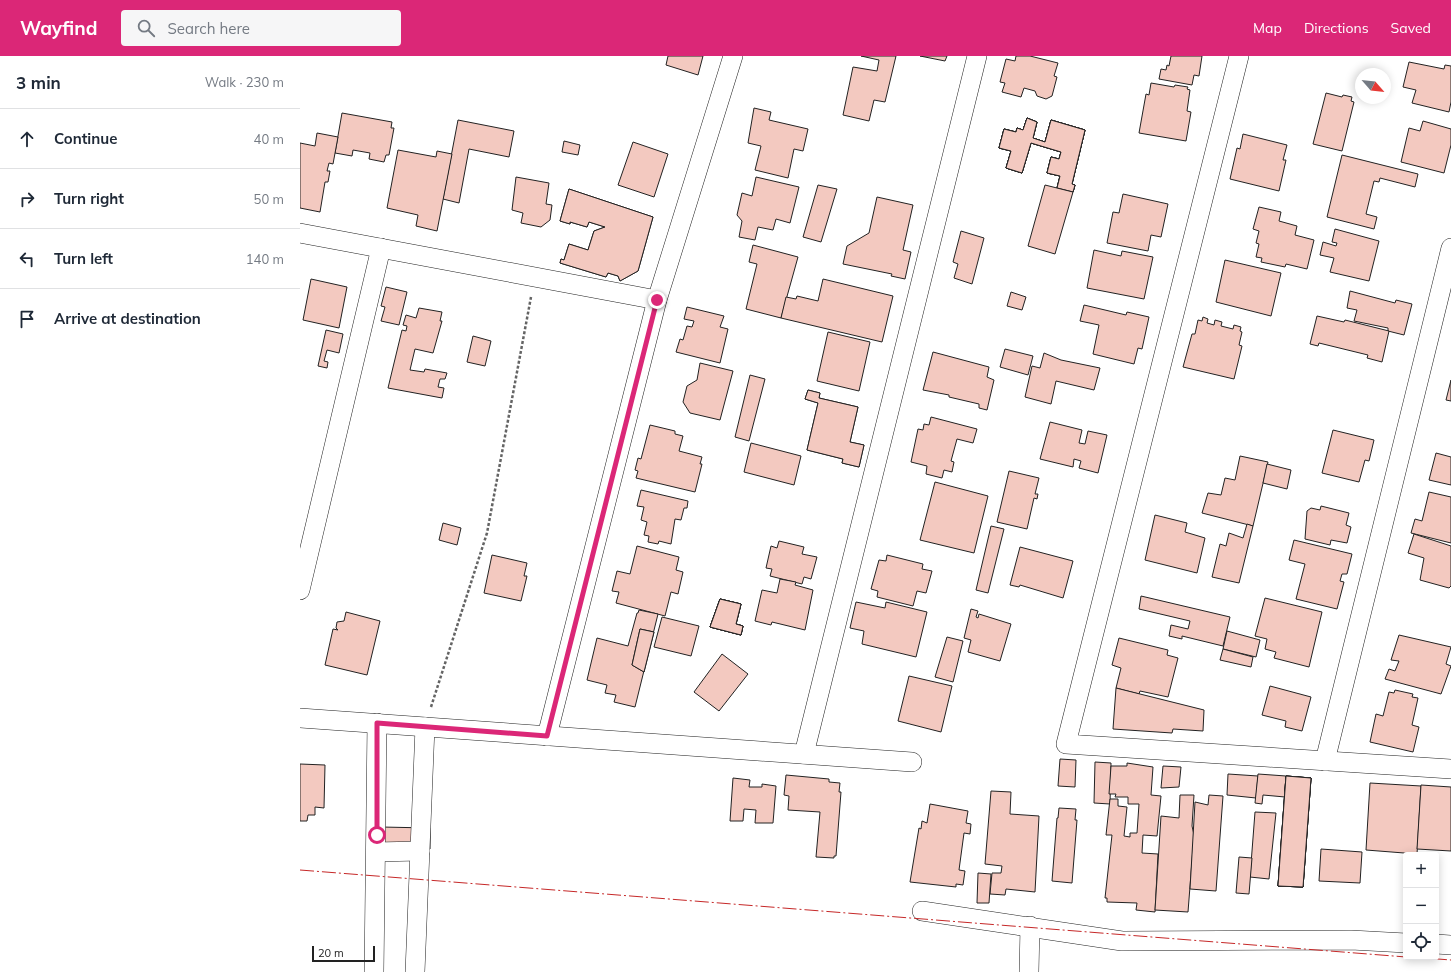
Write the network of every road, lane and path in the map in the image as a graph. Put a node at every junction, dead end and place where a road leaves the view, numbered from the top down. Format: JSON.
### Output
{"nodes":[{"id":1,"x":733,"y":56,"type":"edge"},
{"id":2,"x":978,"y":56,"type":"edge"},
{"id":3,"x":1239,"y":56,"type":"edge"},
{"id":4,"x":300,"y":233,"type":"edge"},
{"id":5,"x":380,"y":248,"type":"junction"},
{"id":6,"x":1451,"y":248,"type":"edge"},
{"id":7,"x":535,"y":277,"type":"junction"},
{"id":8,"x":657,"y":300,"type":"junction"},
{"id":9,"x":300,"y":590,"type":"edge"},
{"id":10,"x":300,"y":718,"type":"edge"},
{"id":11,"x":377,"y":723,"type":"junction"},
{"id":12,"x":425,"y":727,"type":"junction"},
{"id":13,"x":547,"y":736,"type":"junction"},
{"id":14,"x":804,"y":754,"type":"junction"},
{"id":15,"x":1326,"y":761,"type":"junction"},
{"id":16,"x":912,"y":762,"type":"dead end"},
{"id":17,"x":1451,"y":769,"type":"edge"},
{"id":18,"x":420,"y":851,"type":"junction"},
{"id":19,"x":376,"y":852,"type":"junction"},
{"id":20,"x":922,"y":912,"type":"dead end"},
{"id":21,"x":1030,"y":926,"type":"junction"},
{"id":22,"x":1403,"y":943,"type":"edge"},
{"id":23,"x":1439,"y":944,"type":"edge"},
{"id":24,"x":1451,"y":945,"type":"edge"},
{"id":25,"x":374,"y":972,"type":"edge"},
{"id":26,"x":415,"y":972,"type":"edge"},
{"id":27,"x":1029,"y":972,"type":"edge"}],
"edges":[{"from":1,"to":8,"type":"street"},
{"from":2,"to":14,"type":"street"},
{"from":3,"to":15,"type":"street"},
{"from":4,"to":5,"type":"street"},
{"from":5,"to":7,"type":"street"},
{"from":5,"to":9,"type":"street"},
{"from":6,"to":15,"type":"street"},
{"from":7,"to":8,"type":"street"},
{"from":7,"to":12,"type":"path"},
{"from":8,"to":13,"type":"street"},
{"from":10,"to":11,"type":"street"},
{"from":11,"to":12,"type":"street"},
{"from":11,"to":19,"type":"street"},
{"from":12,"to":13,"type":"street"},
{"from":12,"to":18,"type":"street"},
{"from":13,"to":14,"type":"street"},
{"from":14,"to":16,"type":"street"},
{"from":15,"to":17,"type":"street"},
{"from":18,"to":19,"type":"street"},
{"from":18,"to":26,"type":"street"},
{"from":19,"to":25,"type":"street"},
{"from":20,"to":21,"type":"street"},
{"from":21,"to":22,"type":"street"},
{"from":21,"to":27,"type":"street"},
{"from":23,"to":24,"type":"street"}]}
